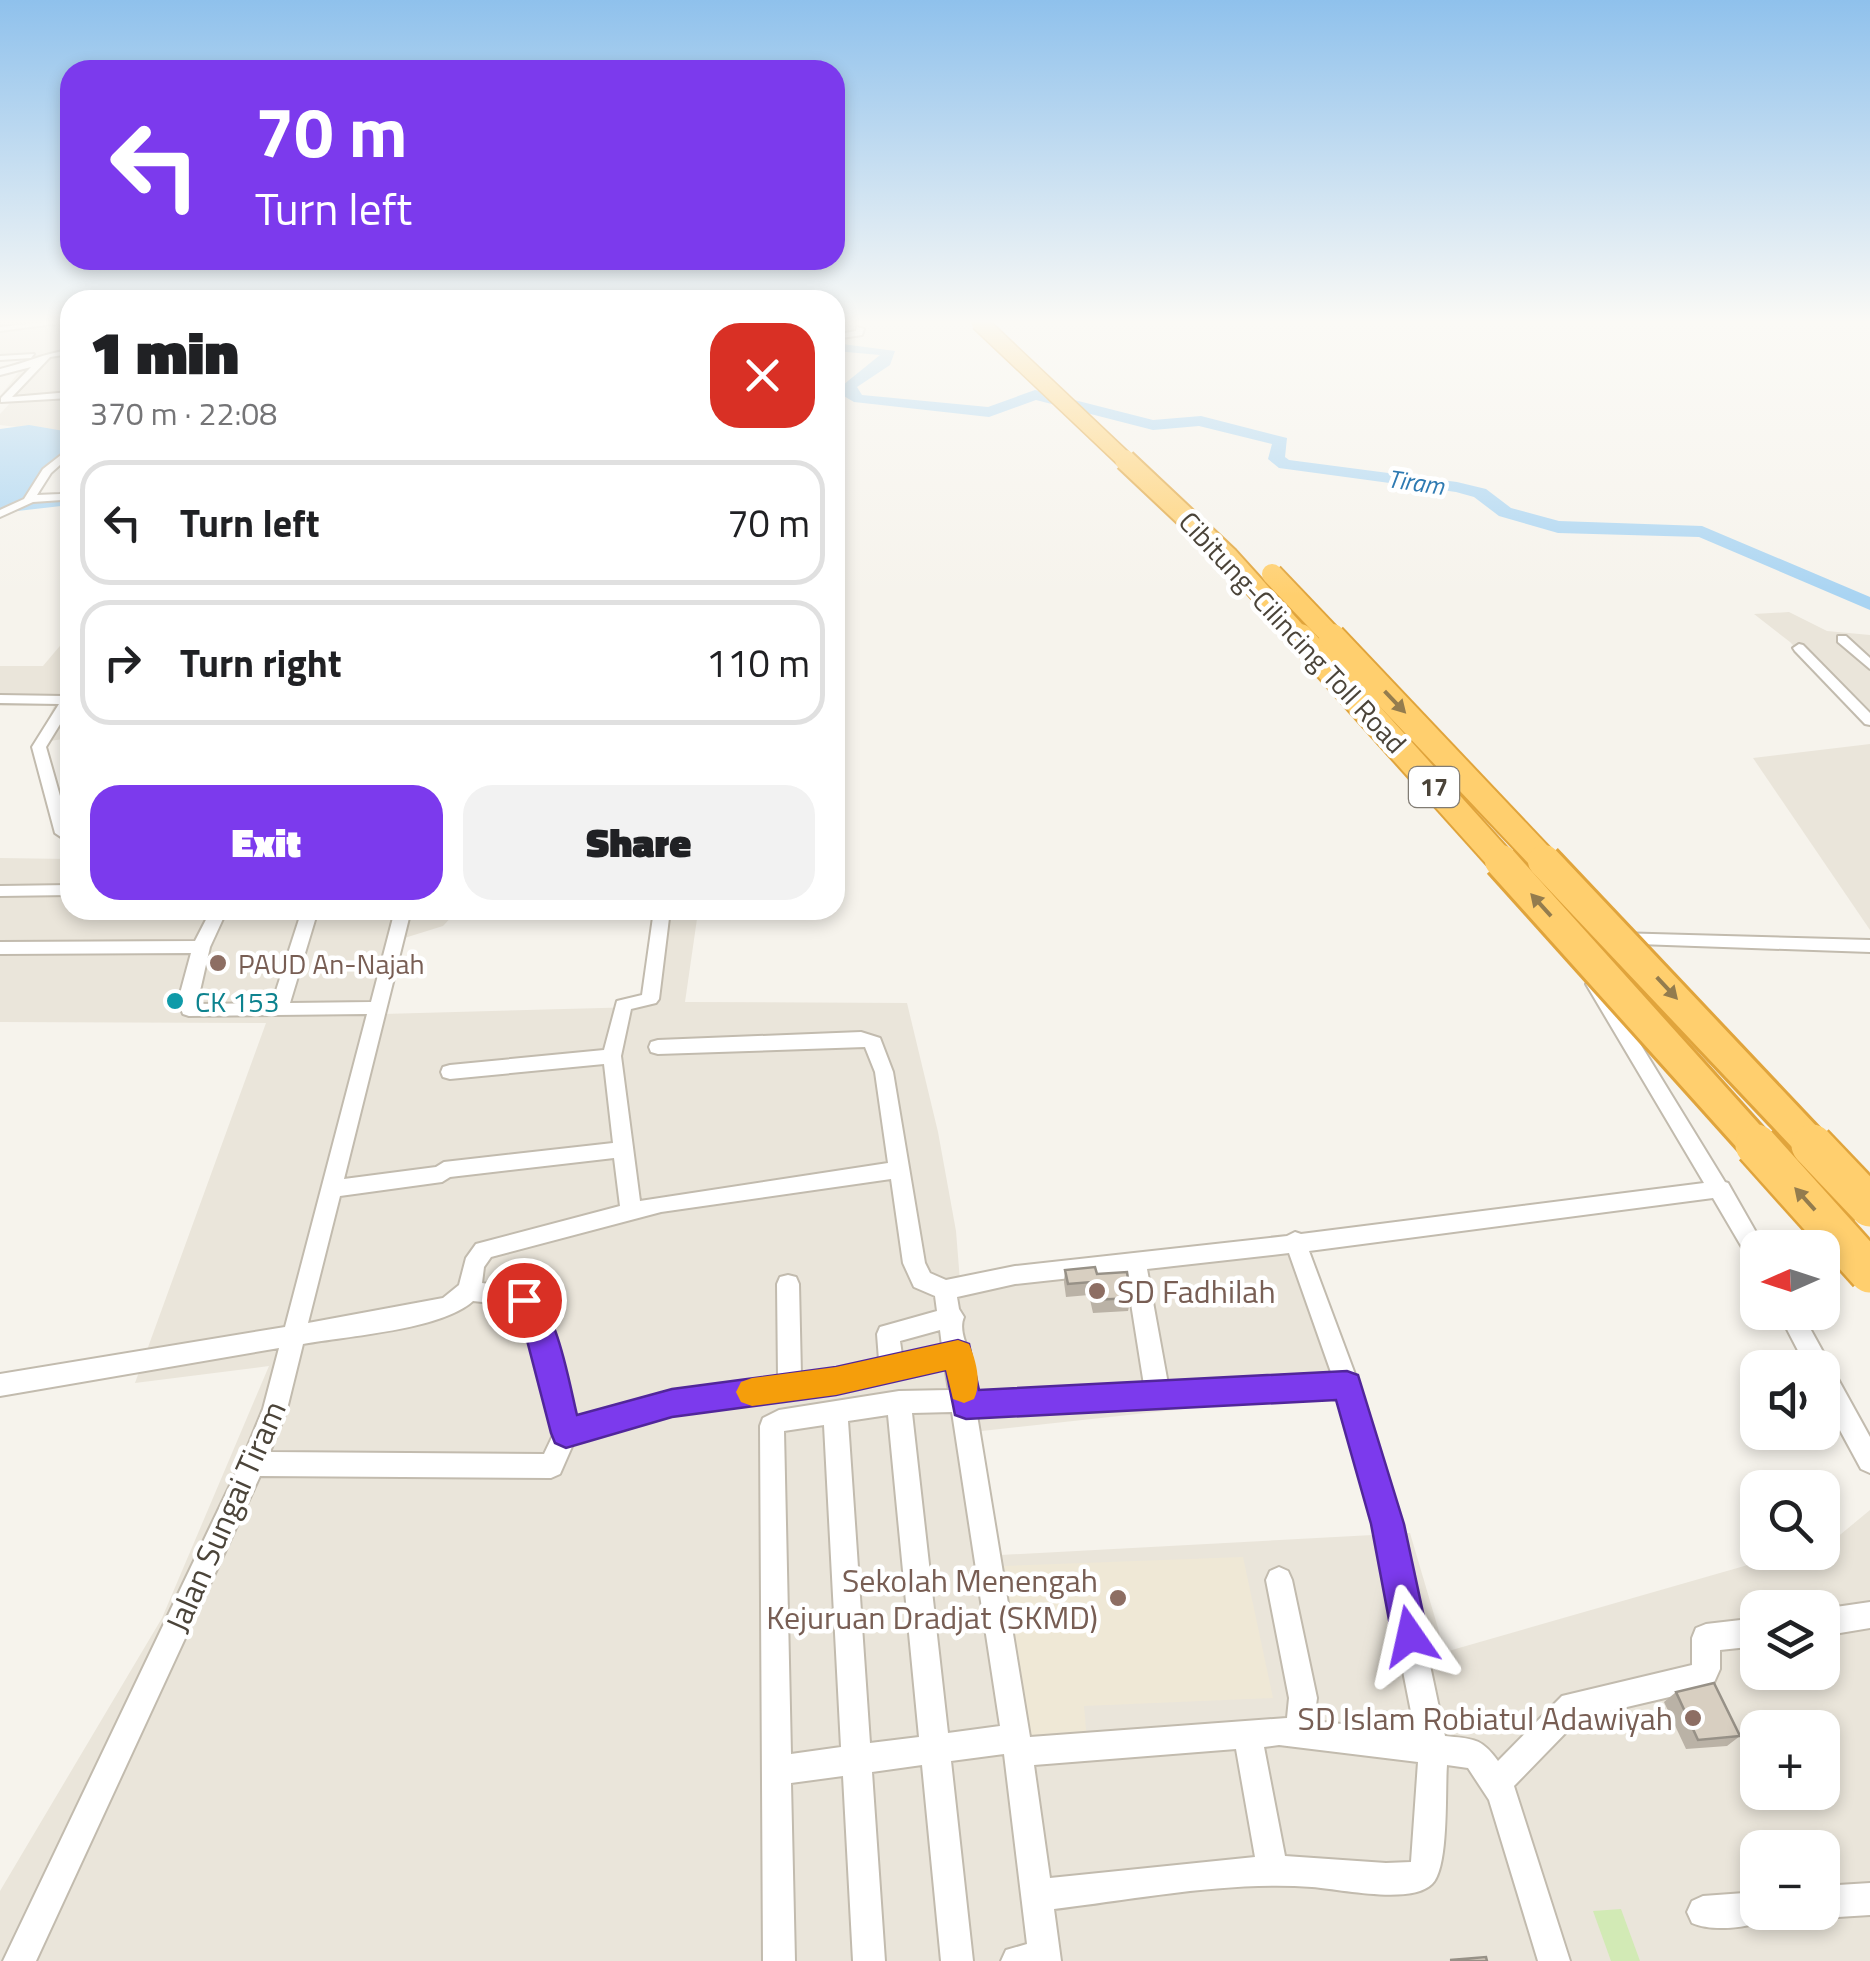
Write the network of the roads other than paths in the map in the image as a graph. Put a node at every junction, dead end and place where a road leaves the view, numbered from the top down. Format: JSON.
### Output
{"nodes":[{"id":1,"x":1076,"y":414,"type":"edge"},
{"id":2,"x":1097,"y":414,"type":"edge"},
{"id":3,"x":60,"y":460,"type":"edge"},
{"id":4,"x":60,"y":498,"type":"edge"},
{"id":5,"x":26,"y":502,"type":"junction"},
{"id":6,"x":0,"y":514,"type":"edge"},
{"id":7,"x":1842,"y":638,"type":"dead end"},
{"id":8,"x":1798,"y":648,"type":"dead end"},
{"id":9,"x":1870,"y":665,"type":"edge"},
{"id":10,"x":0,"y":698,"type":"edge"},
{"id":11,"x":60,"y":698,"type":"edge"},
{"id":12,"x":60,"y":713,"type":"edge"},
{"id":13,"x":1870,"y":721,"type":"edge"},
{"id":14,"x":60,"y":822,"type":"edge"},
{"id":15,"x":60,"y":890,"type":"edge"},
{"id":16,"x":0,"y":891,"type":"edge"},
{"id":17,"x":214,"y":920,"type":"edge"},
{"id":18,"x":307,"y":920,"type":"edge"},
{"id":19,"x":401,"y":920,"type":"edge"},
{"id":20,"x":661,"y":920,"type":"edge"},
{"id":21,"x":1870,"y":946,"type":"edge"},
{"id":22,"x":202,"y":947,"type":"junction"},
{"id":23,"x":0,"y":948,"type":"edge"},
{"id":24,"x":376,"y":1008,"type":"junction"},
{"id":25,"x":279,"y":1010,"type":"junction"},
{"id":26,"x":658,"y":1047,"type":"dead end"},
{"id":27,"x":612,"y":1056,"type":"junction"},
{"id":28,"x":450,"y":1072,"type":"dead end"},
{"id":29,"x":624,"y":1149,"type":"junction"},
{"id":30,"x":902,"y":1169,"type":"junction"},
{"id":31,"x":334,"y":1188,"type":"junction"},
{"id":32,"x":1720,"y":1189,"type":"junction"},
{"id":33,"x":1870,"y":1206,"type":"edge"},
{"id":34,"x":630,"y":1212,"type":"junction"},
{"id":35,"x":1744,"y":1230,"type":"edge"},
{"id":36,"x":1294,"y":1241,"type":"junction"},
{"id":37,"x":1135,"y":1263,"type":"junction"},
{"id":38,"x":1870,"y":1272,"type":"edge"},
{"id":39,"x":788,"y":1284,"type":"dead end"},
{"id":40,"x":471,"y":1291,"type":"junction"},
{"id":41,"x":949,"y":1304,"type":"junction"},
{"id":42,"x":294,"y":1338,"type":"junction"},
{"id":43,"x":958,"y":1354,"type":"junction"},
{"id":44,"x":892,"y":1369,"type":"junction"},
{"id":45,"x":1347,"y":1385,"type":"junction"},
{"id":46,"x":0,"y":1386,"type":"edge"},
{"id":47,"x":790,"y":1386,"type":"junction"},
{"id":48,"x":1158,"y":1396,"type":"junction"},
{"id":49,"x":900,"y":1403,"type":"junction"},
{"id":50,"x":966,"y":1403,"type":"junction"},
{"id":51,"x":1840,"y":1405,"type":"edge"},
{"id":52,"x":835,"y":1412,"type":"junction"},
{"id":53,"x":566,"y":1433,"type":"junction"},
{"id":54,"x":1870,"y":1461,"type":"edge"},
{"id":55,"x":254,"y":1464,"type":"junction"},
{"id":56,"x":1279,"y":1580,"type":"dead end"},
{"id":57,"x":1870,"y":1616,"type":"edge"},
{"id":58,"x":1840,"y":1620,"type":"edge"},
{"id":59,"x":1740,"y":1634,"type":"edge"},
{"id":60,"x":1295,"y":1732,"type":"junction"},
{"id":61,"x":1247,"y":1733,"type":"junction"},
{"id":62,"x":1017,"y":1745,"type":"junction"},
{"id":63,"x":937,"y":1748,"type":"junction"},
{"id":64,"x":1433,"y":1749,"type":"junction"},
{"id":65,"x":859,"y":1760,"type":"junction"},
{"id":66,"x":780,"y":1770,"type":"junction"},
{"id":67,"x":1497,"y":1782,"type":"junction"},
{"id":68,"x":1273,"y":1872,"type":"junction"},
{"id":69,"x":1036,"y":1896,"type":"junction"},
{"id":70,"x":1870,"y":1899,"type":"edge"},
{"id":71,"x":1840,"y":1901,"type":"edge"},
{"id":72,"x":1740,"y":1909,"type":"edge"},
{"id":73,"x":1704,"y":1912,"type":"dead end"},
{"id":74,"x":1036,"y":1960,"type":"edge"},
{"id":75,"x":19,"y":1961,"type":"edge"},
{"id":76,"x":780,"y":1961,"type":"edge"},
{"id":77,"x":868,"y":1961,"type":"edge"},
{"id":78,"x":956,"y":1961,"type":"edge"},
{"id":79,"x":1554,"y":1961,"type":"edge"}],
"edges":[{"from":38,"to":1,"type":"highway","name":"Cibitung-Cilincing Toll Road","number":"17","one_way":true,"bridge":true},
{"from":2,"to":33,"type":"highway","name":"Cibitung-Cilincing Toll Road","number":"17","one_way":true,"bridge":true},
{"from":3,"to":5,"type":"street"},
{"from":4,"to":5,"type":"street"},
{"from":5,"to":6,"type":"street"},
{"from":7,"to":9,"type":"street"},
{"from":8,"to":13,"type":"street"},
{"from":10,"to":11,"type":"street"},
{"from":12,"to":14,"type":"street"},
{"from":15,"to":16,"type":"street"},
{"from":17,"to":22,"type":"street"},
{"from":18,"to":25,"type":"street"},
{"from":19,"to":24,"type":"street","name":"Jalan Sungai Tiram"},
{"from":20,"to":27,"type":"street"},
{"from":21,"to":32,"type":"street"},
{"from":22,"to":23,"type":"street"},
{"from":22,"to":25,"type":"street"},
{"from":24,"to":25,"type":"street"},
{"from":24,"to":31,"type":"street","name":"Jalan Sungai Tiram"},
{"from":26,"to":30,"type":"street"},
{"from":27,"to":28,"type":"street"},
{"from":27,"to":29,"type":"street"},
{"from":29,"to":31,"type":"street"},
{"from":29,"to":34,"type":"street"},
{"from":30,"to":34,"type":"street"},
{"from":30,"to":41,"type":"street"},
{"from":31,"to":42,"type":"street","name":"Jalan Sungai Tiram"},
{"from":32,"to":35,"type":"street"},
{"from":32,"to":36,"type":"street"},
{"from":34,"to":40,"type":"street"},
{"from":36,"to":37,"type":"street"},
{"from":36,"to":45,"type":"street"},
{"from":37,"to":41,"type":"street"},
{"from":37,"to":48,"type":"street"},
{"from":39,"to":47,"type":"street"},
{"from":40,"to":42,"type":"street"},
{"from":40,"to":53,"type":"street"},
{"from":41,"to":43,"type":"street"},
{"from":41,"to":44,"type":"street"},
{"from":42,"to":46,"type":"street"},
{"from":42,"to":55,"type":"street","name":"Jalan Sungai Tiram"},
{"from":43,"to":44,"type":"street"},
{"from":43,"to":50,"type":"street"},
{"from":44,"to":47,"type":"street"},
{"from":45,"to":48,"type":"street"},
{"from":45,"to":64,"type":"street"},
{"from":47,"to":53,"type":"street"},
{"from":48,"to":50,"type":"street"},
{"from":49,"to":50,"type":"street"},
{"from":49,"to":52,"type":"street"},
{"from":49,"to":63,"type":"street"},
{"from":50,"to":62,"type":"street"},
{"from":51,"to":54,"type":"street"},
{"from":52,"to":65,"type":"street"},
{"from":52,"to":66,"type":"street"},
{"from":53,"to":55,"type":"street"},
{"from":55,"to":75,"type":"street","name":"Jalan Sungai Tiram"},
{"from":56,"to":60,"type":"street"},
{"from":57,"to":58,"type":"street"},
{"from":59,"to":67,"type":"street"},
{"from":60,"to":61,"type":"street"},
{"from":60,"to":64,"type":"street"},
{"from":61,"to":62,"type":"street"},
{"from":61,"to":68,"type":"street"},
{"from":62,"to":63,"type":"street"},
{"from":62,"to":69,"type":"street"},
{"from":63,"to":65,"type":"street"},
{"from":63,"to":78,"type":"street"},
{"from":64,"to":67,"type":"street"},
{"from":64,"to":68,"type":"street"},
{"from":65,"to":66,"type":"street"},
{"from":65,"to":77,"type":"street"},
{"from":66,"to":76,"type":"street"},
{"from":67,"to":79,"type":"street"},
{"from":68,"to":69,"type":"street"},
{"from":69,"to":74,"type":"street"},
{"from":70,"to":71,"type":"street"},
{"from":72,"to":73,"type":"street"}]}
